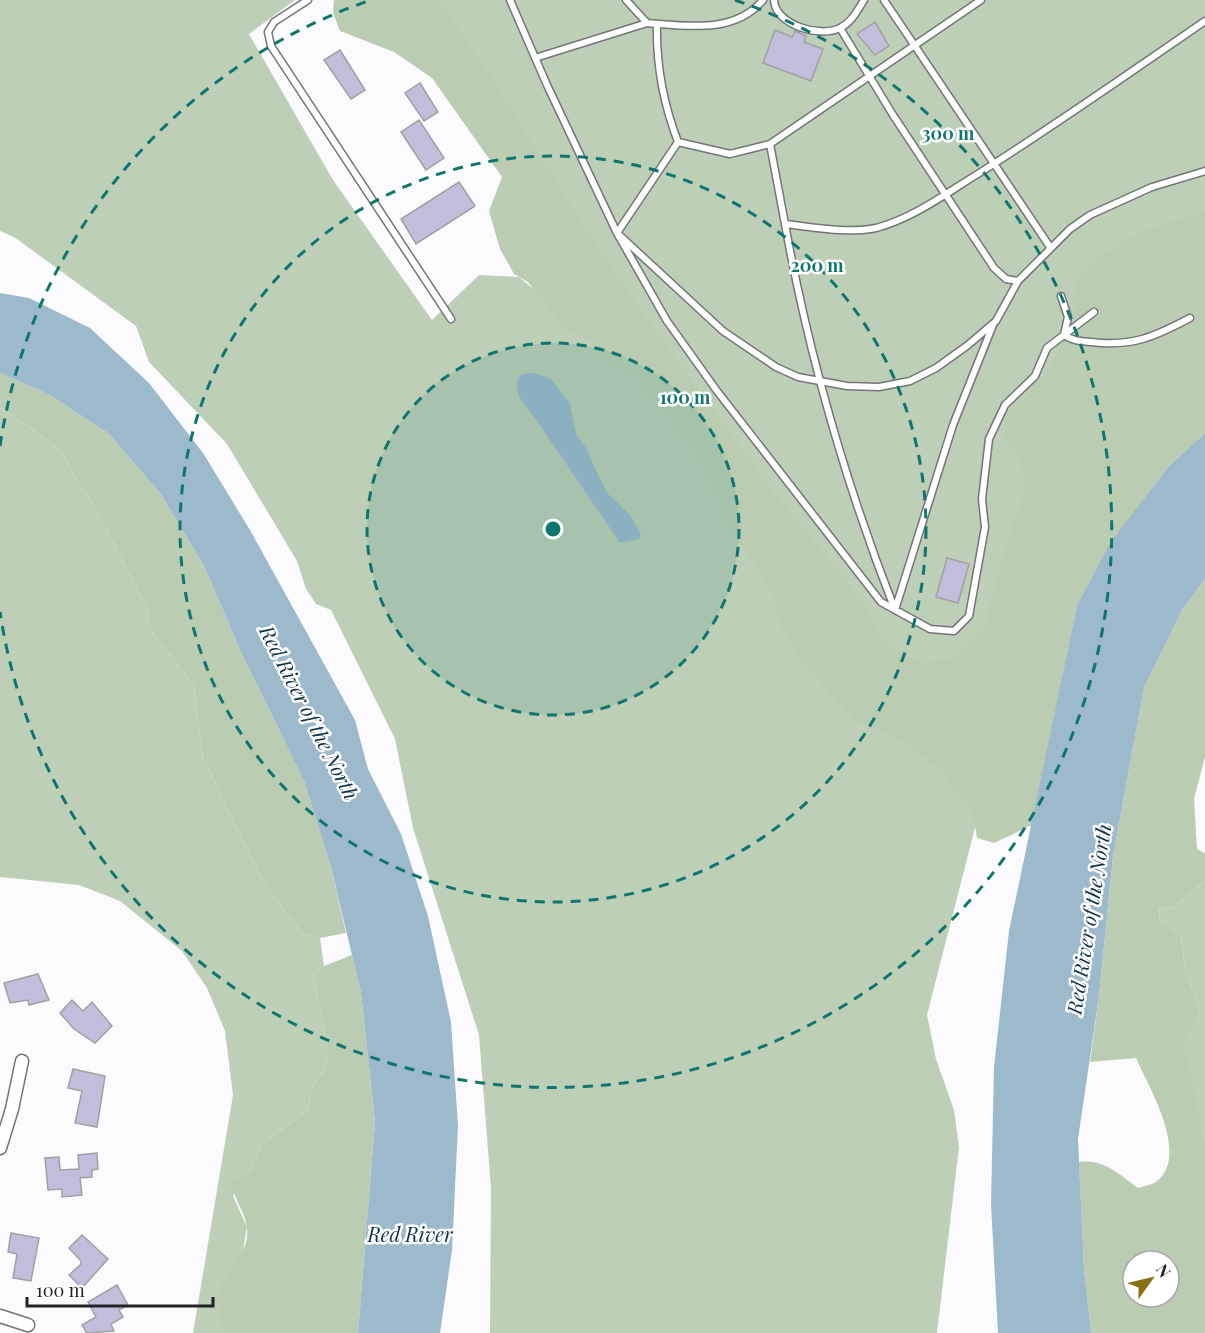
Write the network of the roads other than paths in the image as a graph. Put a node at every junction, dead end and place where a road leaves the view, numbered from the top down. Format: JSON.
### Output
{"nodes":[{"id":1,"x":308,"y":0,"type":"edge"},
{"id":2,"x":510,"y":0,"type":"edge"},
{"id":3,"x":626,"y":0,"type":"edge"},
{"id":4,"x":763,"y":0,"type":"edge"},
{"id":5,"x":774,"y":0,"type":"edge"},
{"id":6,"x":864,"y":0,"type":"edge"},
{"id":7,"x":884,"y":0,"type":"edge"},
{"id":8,"x":981,"y":0,"type":"edge"},
{"id":9,"x":1205,"y":21,"type":"edge"},
{"id":10,"x":647,"y":23,"type":"junction"},
{"id":11,"x":657,"y":24,"type":"junction"},
{"id":12,"x":840,"y":28,"type":"junction"},
{"id":13,"x":915,"y":45,"type":"junction"},
{"id":14,"x":535,"y":58,"type":"junction"},
{"id":15,"x":869,"y":76,"type":"junction"},
{"id":16,"x":678,"y":142,"type":"junction"},
{"id":17,"x":770,"y":144,"type":"junction"},
{"id":18,"x":993,"y":164,"type":"junction"},
{"id":19,"x":1205,"y":171,"type":"edge"},
{"id":20,"x":946,"y":194,"type":"junction"},
{"id":21,"x":785,"y":224,"type":"junction"},
{"id":22,"x":618,"y":233,"type":"junction"},
{"id":23,"x":1050,"y":247,"type":"junction"},
{"id":24,"x":1018,"y":281,"type":"junction"},
{"id":25,"x":1061,"y":296,"type":"dead end"},
{"id":26,"x":1094,"y":312,"type":"dead end"},
{"id":27,"x":1190,"y":318,"type":"dead end"},
{"id":28,"x":451,"y":319,"type":"dead end"},
{"id":29,"x":996,"y":321,"type":"junction"},
{"id":30,"x":1064,"y":334,"type":"junction"},
{"id":31,"x":820,"y":381,"type":"junction"},
{"id":32,"x":895,"y":610,"type":"junction"},
{"id":33,"x":21,"y":1061,"type":"dead end"},
{"id":34,"x":0,"y":1148,"type":"edge"},
{"id":35,"x":0,"y":1316,"type":"edge"},
{"id":36,"x":28,"y":1325,"type":"dead end"}],
"edges":[{"from":1,"to":28,"type":"lane"},
{"from":2,"to":14,"type":"lane"},
{"from":3,"to":10,"type":"lane"},
{"from":4,"to":11,"type":"lane"},
{"from":5,"to":12,"type":"lane"},
{"from":6,"to":12,"type":"lane"},
{"from":7,"to":13,"type":"lane"},
{"from":8,"to":13,"type":"lane"},
{"from":9,"to":18,"type":"lane"},
{"from":10,"to":11,"type":"lane"},
{"from":10,"to":14,"type":"lane"},
{"from":11,"to":16,"type":"lane"},
{"from":12,"to":15,"type":"lane"},
{"from":13,"to":15,"type":"lane"},
{"from":13,"to":18,"type":"lane"},
{"from":14,"to":22,"type":"lane"},
{"from":15,"to":17,"type":"lane"},
{"from":15,"to":20,"type":"lane"},
{"from":16,"to":17,"type":"lane"},
{"from":16,"to":22,"type":"lane"},
{"from":17,"to":21,"type":"lane"},
{"from":18,"to":20,"type":"lane"},
{"from":18,"to":23,"type":"lane"},
{"from":19,"to":23,"type":"lane"},
{"from":20,"to":21,"type":"lane"},
{"from":20,"to":24,"type":"lane"},
{"from":21,"to":31,"type":"lane"},
{"from":22,"to":31,"type":"lane"},
{"from":22,"to":32,"type":"lane"},
{"from":23,"to":24,"type":"lane"},
{"from":24,"to":29,"type":"lane"},
{"from":25,"to":30,"type":"lane"},
{"from":26,"to":30,"type":"lane"},
{"from":27,"to":30,"type":"lane"},
{"from":29,"to":31,"type":"lane"},
{"from":29,"to":32,"type":"lane"},
{"from":30,"to":32,"type":"lane"},
{"from":31,"to":32,"type":"lane"},
{"from":33,"to":34,"type":"street"},
{"from":35,"to":36,"type":"street"}]}
